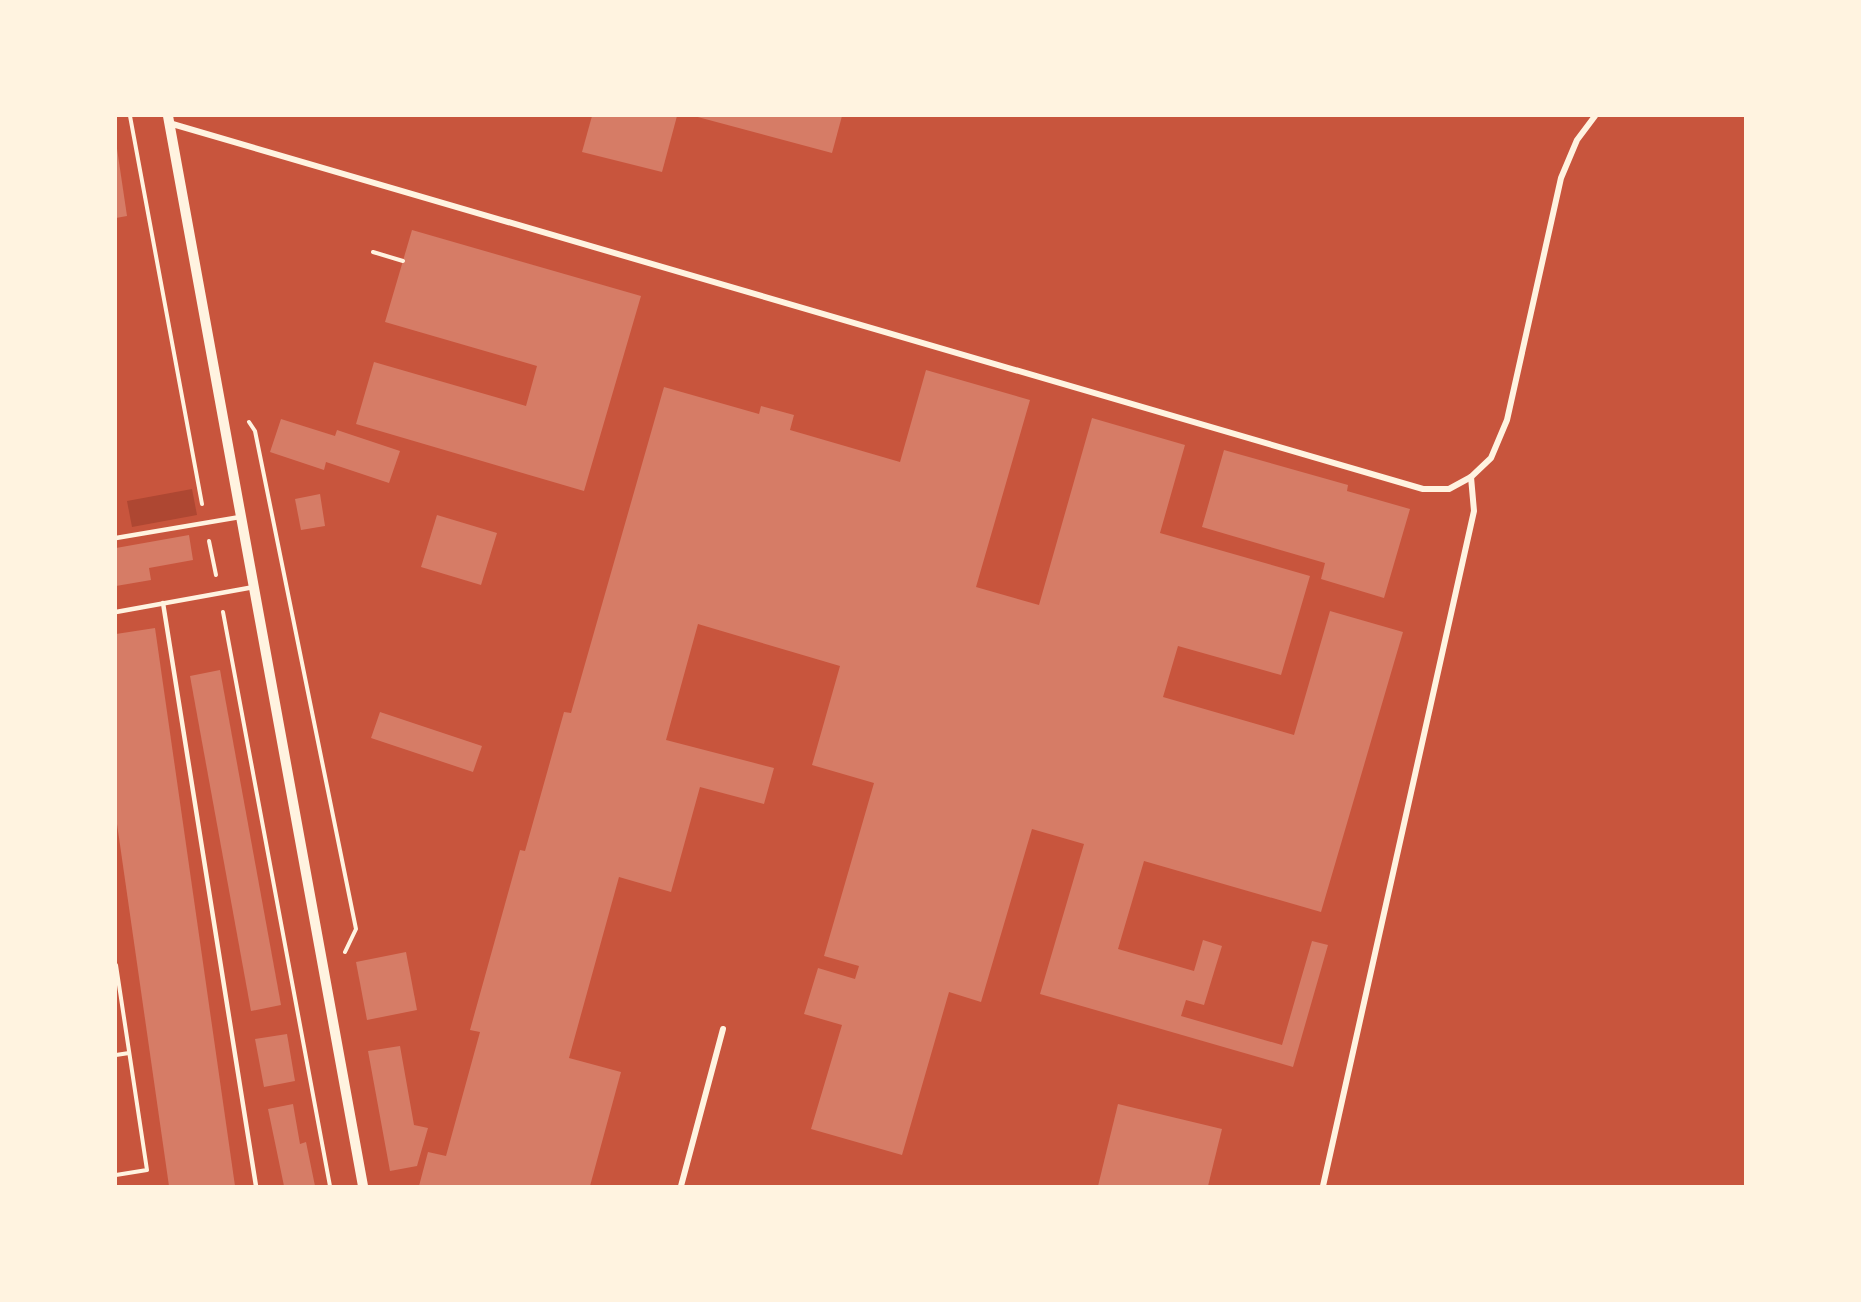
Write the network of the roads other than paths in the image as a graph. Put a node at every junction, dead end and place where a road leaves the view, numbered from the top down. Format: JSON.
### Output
{"nodes":[{"id":1,"x":1595,"y":116,"type":"edge"},
{"id":2,"x":169,"y":119,"type":"edge"},
{"id":3,"x":1471,"y":477,"type":"junction"},
{"id":4,"x":241,"y":516,"type":"junction"},
{"id":5,"x":116,"y":538,"type":"edge"},
{"id":6,"x":254,"y":587,"type":"junction"},
{"id":7,"x":163,"y":603,"type":"junction"},
{"id":8,"x":116,"y":612,"type":"edge"},
{"id":9,"x":723,"y":1029,"type":"dead end"},
{"id":10,"x":256,"y":1186,"type":"edge"},
{"id":11,"x":363,"y":1186,"type":"edge"},
{"id":12,"x":681,"y":1186,"type":"edge"},
{"id":13,"x":1323,"y":1186,"type":"edge"}],
"edges":[{"from":1,"to":3,"type":"street"},
{"from":2,"to":3,"type":"street"},
{"from":2,"to":4,"type":"street"},
{"from":3,"to":13,"type":"street"},
{"from":4,"to":5,"type":"lane"},
{"from":4,"to":6,"type":"street"},
{"from":6,"to":7,"type":"lane"},
{"from":6,"to":11,"type":"street"},
{"from":7,"to":8,"type":"lane"},
{"from":7,"to":10,"type":"lane"},
{"from":9,"to":12,"type":"street"}]}
